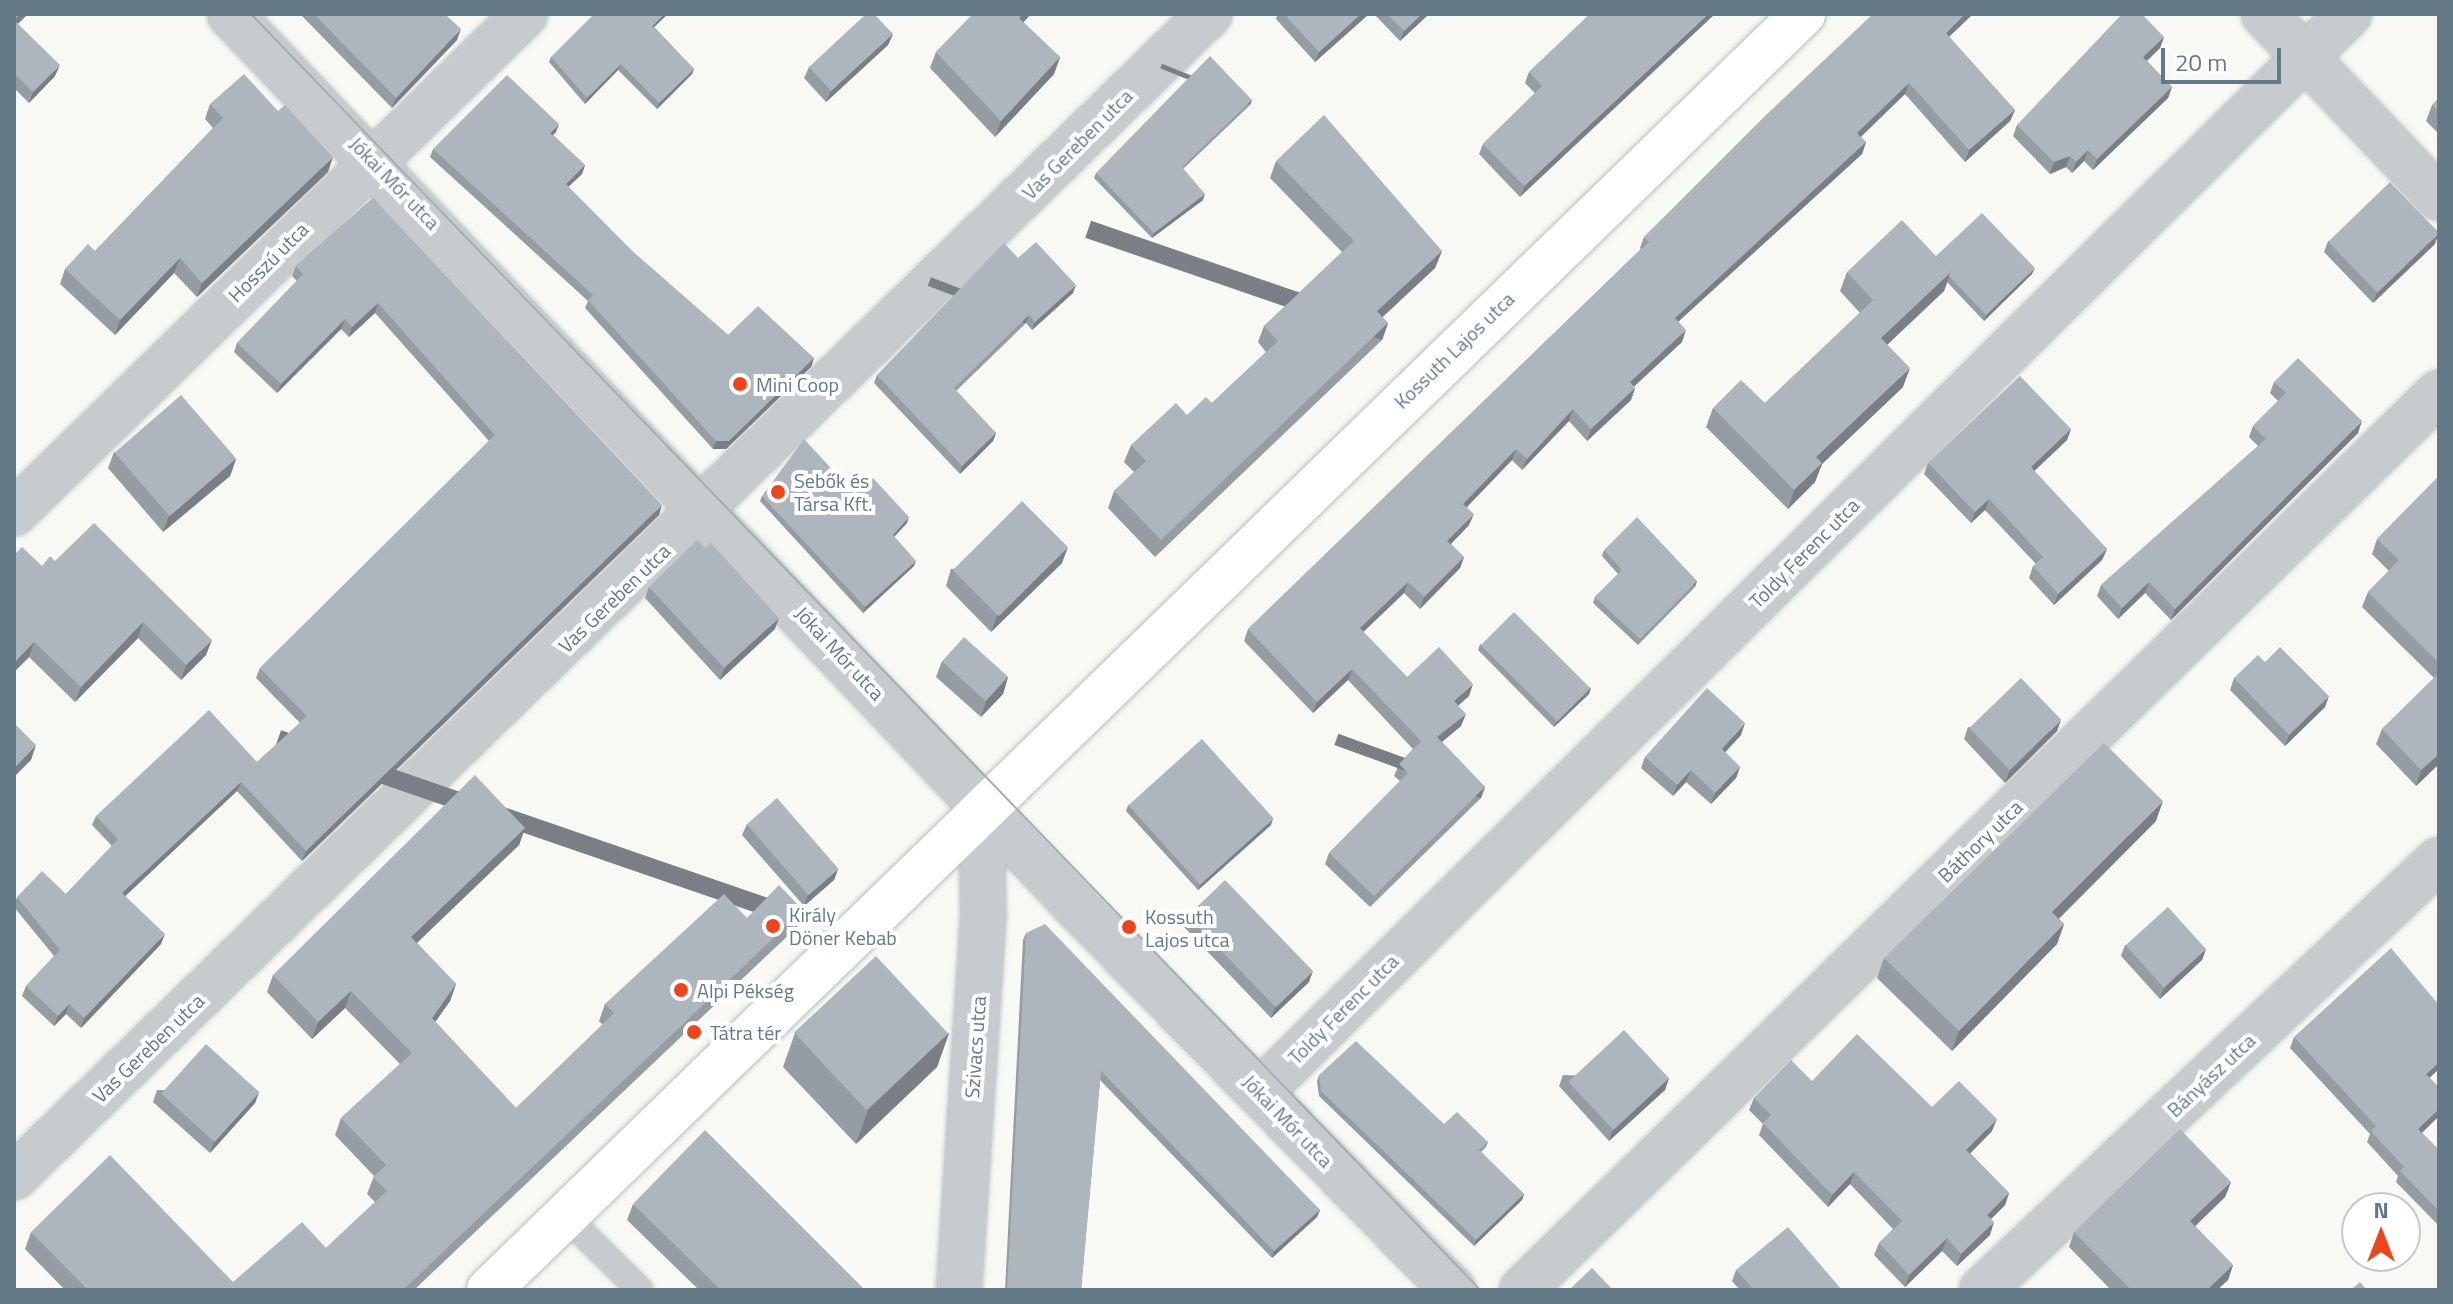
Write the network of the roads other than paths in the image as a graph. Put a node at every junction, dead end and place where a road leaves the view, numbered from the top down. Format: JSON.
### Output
{"nodes":[{"id":1,"x":230,"y":14,"type":"edge"},
{"id":2,"x":525,"y":14,"type":"edge"},
{"id":3,"x":1209,"y":14,"type":"edge"},
{"id":4,"x":1803,"y":14,"type":"edge"},
{"id":5,"x":2264,"y":14,"type":"edge"},
{"id":6,"x":2349,"y":14,"type":"edge"},
{"id":7,"x":2305,"y":56,"type":"junction"},
{"id":8,"x":373,"y":159,"type":"junction"},
{"id":9,"x":2439,"y":198,"type":"edge"},
{"id":10,"x":2439,"y":393,"type":"edge"},
{"id":11,"x":706,"y":508,"type":"junction"},
{"id":12,"x":14,"y":513,"type":"edge"},
{"id":13,"x":982,"y":805,"type":"junction"},
{"id":14,"x":2439,"y":860,"type":"edge"},
{"id":15,"x":1260,"y":1092,"type":"junction"},
{"id":16,"x":14,"y":1177,"type":"edge"},
{"id":17,"x":565,"y":1216,"type":"junction"},
{"id":18,"x":626,"y":1285,"type":"edge"},
{"id":19,"x":489,"y":1290,"type":"edge"},
{"id":20,"x":959,"y":1290,"type":"edge"},
{"id":21,"x":1453,"y":1290,"type":"edge"},
{"id":22,"x":1522,"y":1290,"type":"edge"},
{"id":23,"x":1982,"y":1290,"type":"edge"}],
"edges":[{"from":1,"to":8,"type":"street","name":"Jókai Mór utca"},
{"from":2,"to":8,"type":"street","name":"Hosszú utca"},
{"from":3,"to":11,"type":"street","name":"Vas Gereben utca"},
{"from":4,"to":13,"type":"street","name":"Kossuth Lajos utca"},
{"from":5,"to":7,"type":"street"},
{"from":6,"to":7,"type":"street","name":"Toldy Ferenc utca"},
{"from":7,"to":9,"type":"street"},
{"from":7,"to":15,"type":"street","name":"Toldy Ferenc utca"},
{"from":8,"to":11,"type":"street","name":"Jókai Mór utca"},
{"from":8,"to":12,"type":"street","name":"Hosszú utca"},
{"from":10,"to":22,"type":"street","name":"Báthory utca"},
{"from":11,"to":13,"type":"street","name":"Jókai Mór utca"},
{"from":11,"to":16,"type":"street","name":"Vas Gereben utca"},
{"from":13,"to":15,"type":"street","name":"Jókai Mór utca"},
{"from":13,"to":17,"type":"street","name":"Kossuth Lajos utca"},
{"from":13,"to":20,"type":"street","name":"Szivacs utca"},
{"from":14,"to":23,"type":"street","name":"Bányász utca"},
{"from":15,"to":21,"type":"street","name":"Jókai Mór utca"},
{"from":17,"to":18,"type":"lane"},
{"from":17,"to":19,"type":"street","name":"Kossuth Lajos utca"}]}
